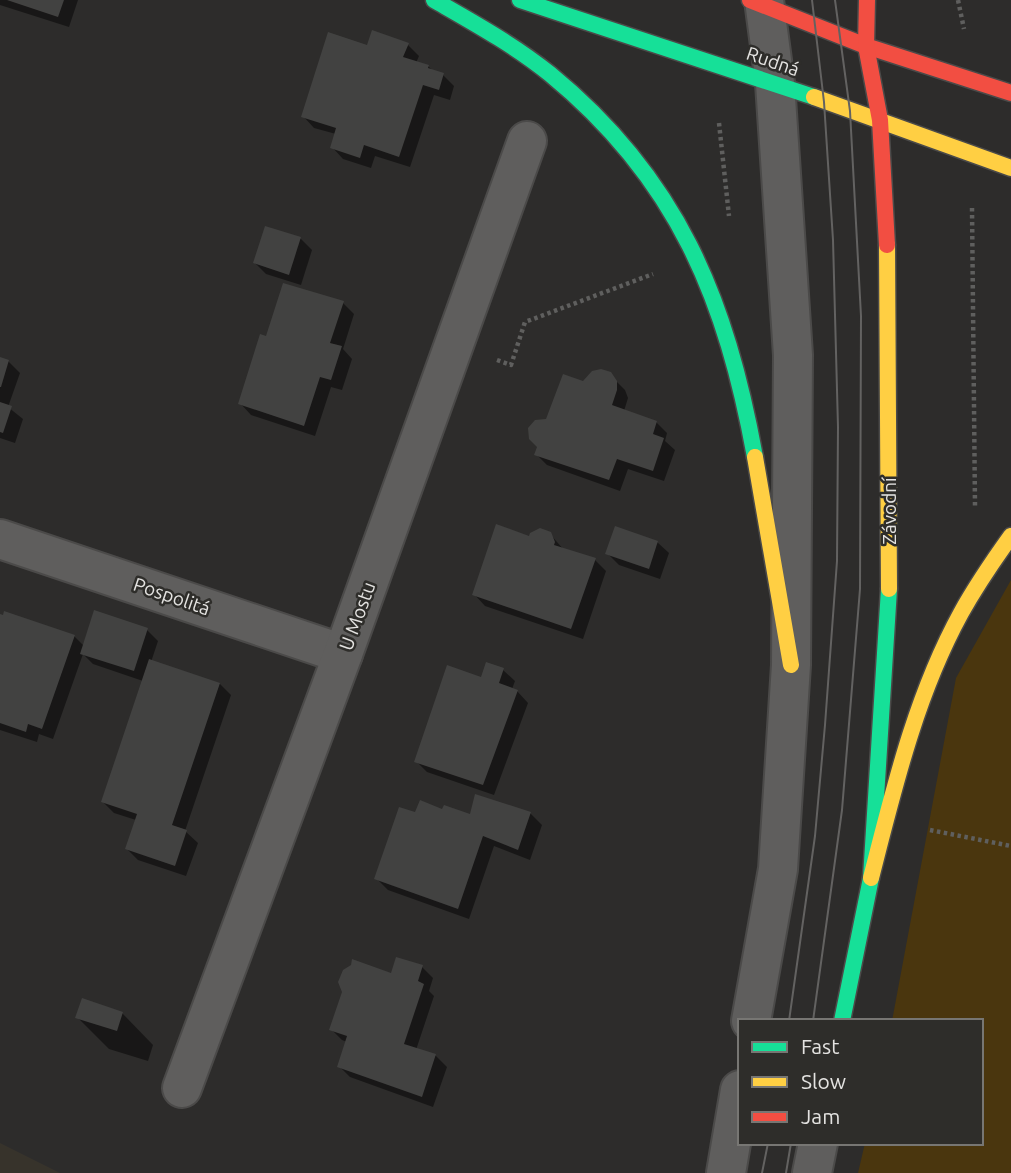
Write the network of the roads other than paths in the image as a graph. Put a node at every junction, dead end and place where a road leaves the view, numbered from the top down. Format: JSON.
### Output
{"nodes":[{"id":1,"x":434,"y":0,"type":"edge"},
{"id":2,"x":520,"y":0,"type":"edge"},
{"id":3,"x":867,"y":0,"type":"edge"},
{"id":4,"x":759,"y":2,"type":"edge"},
{"id":5,"x":866,"y":46,"type":"junction"},
{"id":6,"x":775,"y":83,"type":"junction"},
{"id":7,"x":1011,"y":93,"type":"edge"},
{"id":8,"x":880,"y":120,"type":"junction"},
{"id":9,"x":527,"y":141,"type":"dead end"},
{"id":10,"x":1011,"y":168,"type":"edge"},
{"id":11,"x":1011,"y":536,"type":"edge"},
{"id":12,"x":0,"y":539,"type":"edge"},
{"id":13,"x":343,"y":654,"type":"junction"},
{"id":14,"x":792,"y":666,"type":"junction"},
{"id":15,"x":871,"y":878,"type":"junction"},
{"id":16,"x":751,"y":1019,"type":"edge"},
{"id":17,"x":842,"y":1019,"type":"edge"},
{"id":18,"x":182,"y":1088,"type":"dead end"},
{"id":19,"x":738,"y":1102,"type":"edge"},
{"id":20,"x":818,"y":1145,"type":"edge"},
{"id":21,"x":726,"y":1173,"type":"edge"},
{"id":22,"x":812,"y":1173,"type":"edge"}],
"edges":[{"from":1,"to":14,"type":"main road"},
{"from":2,"to":6,"type":"main road","name":"Rudná"},
{"from":3,"to":5,"type":"main road","name":"Závodní"},
{"from":4,"to":5,"type":"main road"},
{"from":4,"to":6,"type":"street"},
{"from":5,"to":7,"type":"main road"},
{"from":5,"to":8,"type":"main road","name":"Závodní"},
{"from":6,"to":8,"type":"main road","name":"Rudná"},
{"from":6,"to":14,"type":"street"},
{"from":8,"to":10,"type":"main road","name":"Rudná"},
{"from":8,"to":15,"type":"main road","name":"Závodní"},
{"from":9,"to":13,"type":"street","name":"U Mostu"},
{"from":11,"to":15,"type":"main road"},
{"from":12,"to":13,"type":"street","name":"Pospolitá"},
{"from":13,"to":18,"type":"street","name":"U Mostu"},
{"from":14,"to":16,"type":"street"},
{"from":15,"to":17,"type":"main road","name":"Závodní"},
{"from":19,"to":21,"type":"street"},
{"from":20,"to":22,"type":"street"}]}
